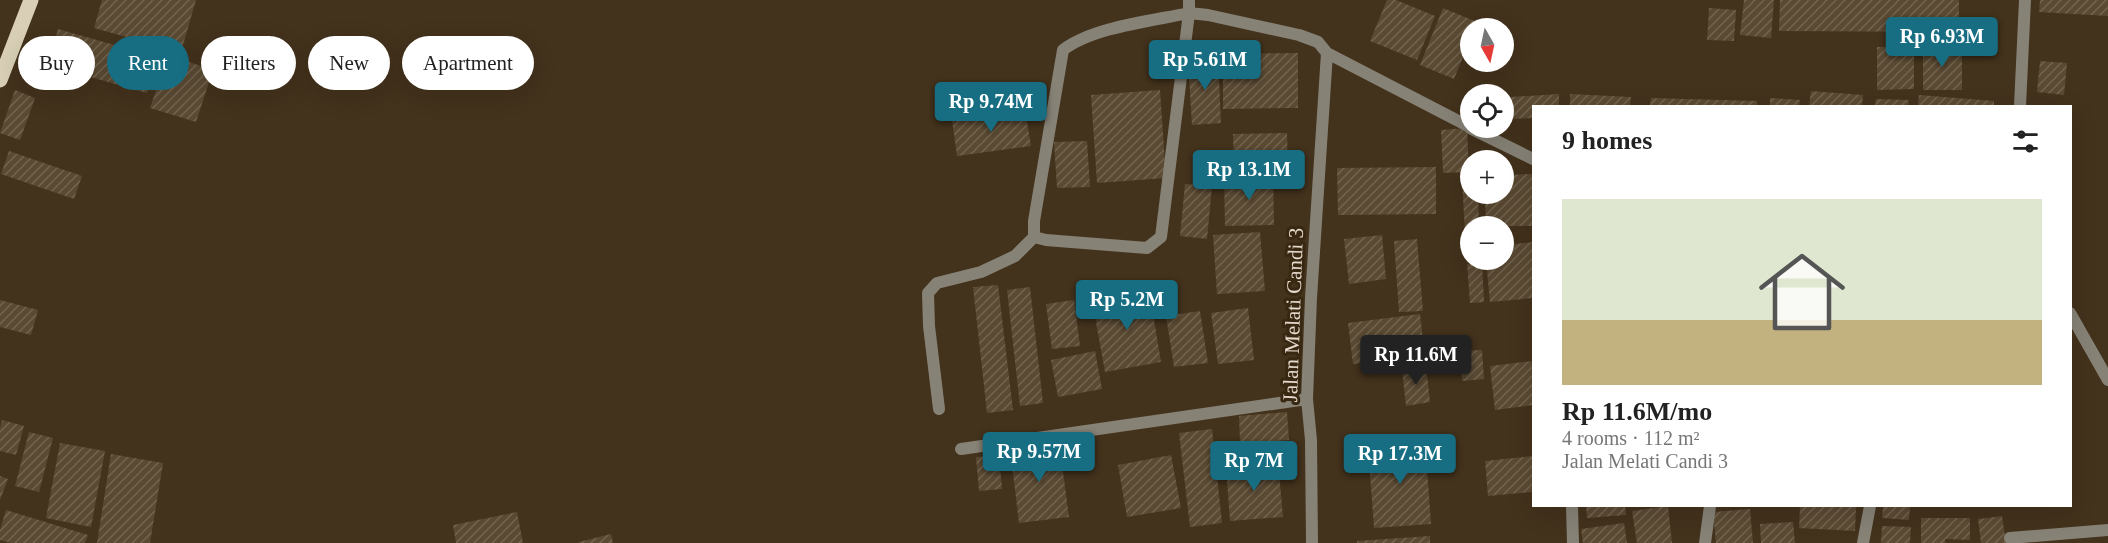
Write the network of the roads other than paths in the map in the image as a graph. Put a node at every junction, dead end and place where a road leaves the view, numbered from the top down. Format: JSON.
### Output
{"nodes":[{"id":1,"x":31,"y":0,"type":"edge"},
{"id":2,"x":2025,"y":0,"type":"edge"},
{"id":3,"x":1189,"y":6,"type":"edge"},
{"id":4,"x":1327,"y":53,"type":"junction"},
{"id":5,"x":0,"y":80,"type":"edge"},
{"id":6,"x":2020,"y":105,"type":"edge"},
{"id":7,"x":1460,"y":122,"type":"edge"},
{"id":8,"x":1492,"y":138,"type":"edge"},
{"id":9,"x":1532,"y":158,"type":"edge"},
{"id":10,"x":1034,"y":237,"type":"junction"},
{"id":11,"x":2072,"y":317,"type":"edge"},
{"id":12,"x":2108,"y":380,"type":"edge"},
{"id":13,"x":1307,"y":399,"type":"junction"},
{"id":14,"x":939,"y":408,"type":"dead end"},
{"id":15,"x":961,"y":449,"type":"dead end"},
{"id":16,"x":1572,"y":507,"type":"edge"},
{"id":17,"x":1710,"y":507,"type":"edge"},
{"id":18,"x":1870,"y":507,"type":"edge"},
{"id":19,"x":2108,"y":530,"type":"edge"},
{"id":20,"x":2010,"y":538,"type":"dead end"},
{"id":21,"x":1312,"y":543,"type":"edge"},
{"id":22,"x":1573,"y":543,"type":"edge"},
{"id":23,"x":1705,"y":543,"type":"edge"},
{"id":24,"x":1863,"y":543,"type":"edge"}],
"edges":[{"from":1,"to":5,"type":"main road"},
{"from":2,"to":6,"type":"street"},
{"from":3,"to":4,"type":"street"},
{"from":3,"to":10,"type":"street"},
{"from":3,"to":10,"type":"street"},
{"from":4,"to":7,"type":"street"},
{"from":4,"to":13,"type":"street","name":"Jalan Melati Candi 3"},
{"from":8,"to":9,"type":"street"},
{"from":10,"to":14,"type":"street"},
{"from":11,"to":12,"type":"street"},
{"from":13,"to":15,"type":"street"},
{"from":13,"to":21,"type":"street","name":"Jalan Melati Candi 3"},
{"from":16,"to":22,"type":"street"},
{"from":17,"to":23,"type":"street"},
{"from":18,"to":24,"type":"street"},
{"from":19,"to":20,"type":"street"}]}
